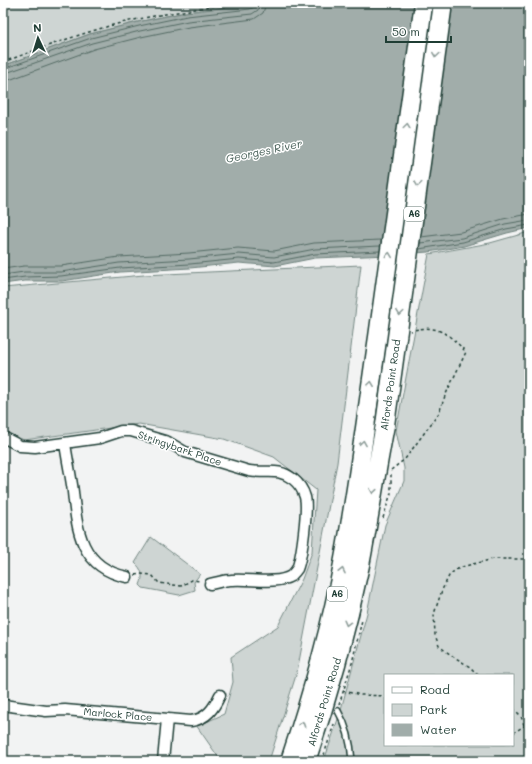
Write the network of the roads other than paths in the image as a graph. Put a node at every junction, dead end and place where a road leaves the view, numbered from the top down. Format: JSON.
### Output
{"nodes":[{"id":1,"x":424,"y":3,"type":"edge"},
{"id":2,"x":443,"y":3,"type":"edge"},
{"id":3,"x":3,"y":437,"type":"edge"},
{"id":4,"x":65,"y":443,"type":"junction"},
{"id":5,"x":368,"y":468,"type":"junction"},
{"id":6,"x":127,"y":577,"type":"road end"},
{"id":7,"x":210,"y":584,"type":"road end"},
{"id":8,"x":220,"y":695,"type":"dead end"},
{"id":9,"x":3,"y":706,"type":"edge"},
{"id":10,"x":338,"y":711,"type":"dead end"},
{"id":11,"x":167,"y":719,"type":"junction"},
{"id":12,"x":163,"y":761,"type":"edge"},
{"id":13,"x":290,"y":761,"type":"edge"},
{"id":14,"x":306,"y":761,"type":"edge"},
{"id":15,"x":352,"y":761,"type":"edge"}],
"edges":[{"from":5,"to":1,"type":"highway","name":"Alfords Point Road","number":"A6","one_way":true},
{"from":2,"to":5,"type":"highway","name":"Alfords Point Road","number":"A6","one_way":true,"bridge":true},
{"from":3,"to":4,"type":"street","name":"Stringybark Place"},
{"from":4,"to":6,"type":"street"},
{"from":4,"to":7,"type":"street","name":"Stringybark Place"},
{"from":13,"to":5,"type":"highway","name":"Alfords Point Road","number":"A6","one_way":true},
{"from":5,"to":14,"type":"highway","name":"Alfords Point Road","number":"A6","one_way":true},
{"from":8,"to":11,"type":"street","name":"Marlock Place"},
{"from":9,"to":11,"type":"street","name":"Marlock Place"},
{"from":10,"to":15,"type":"lane"},
{"from":11,"to":12,"type":"street"}]}
